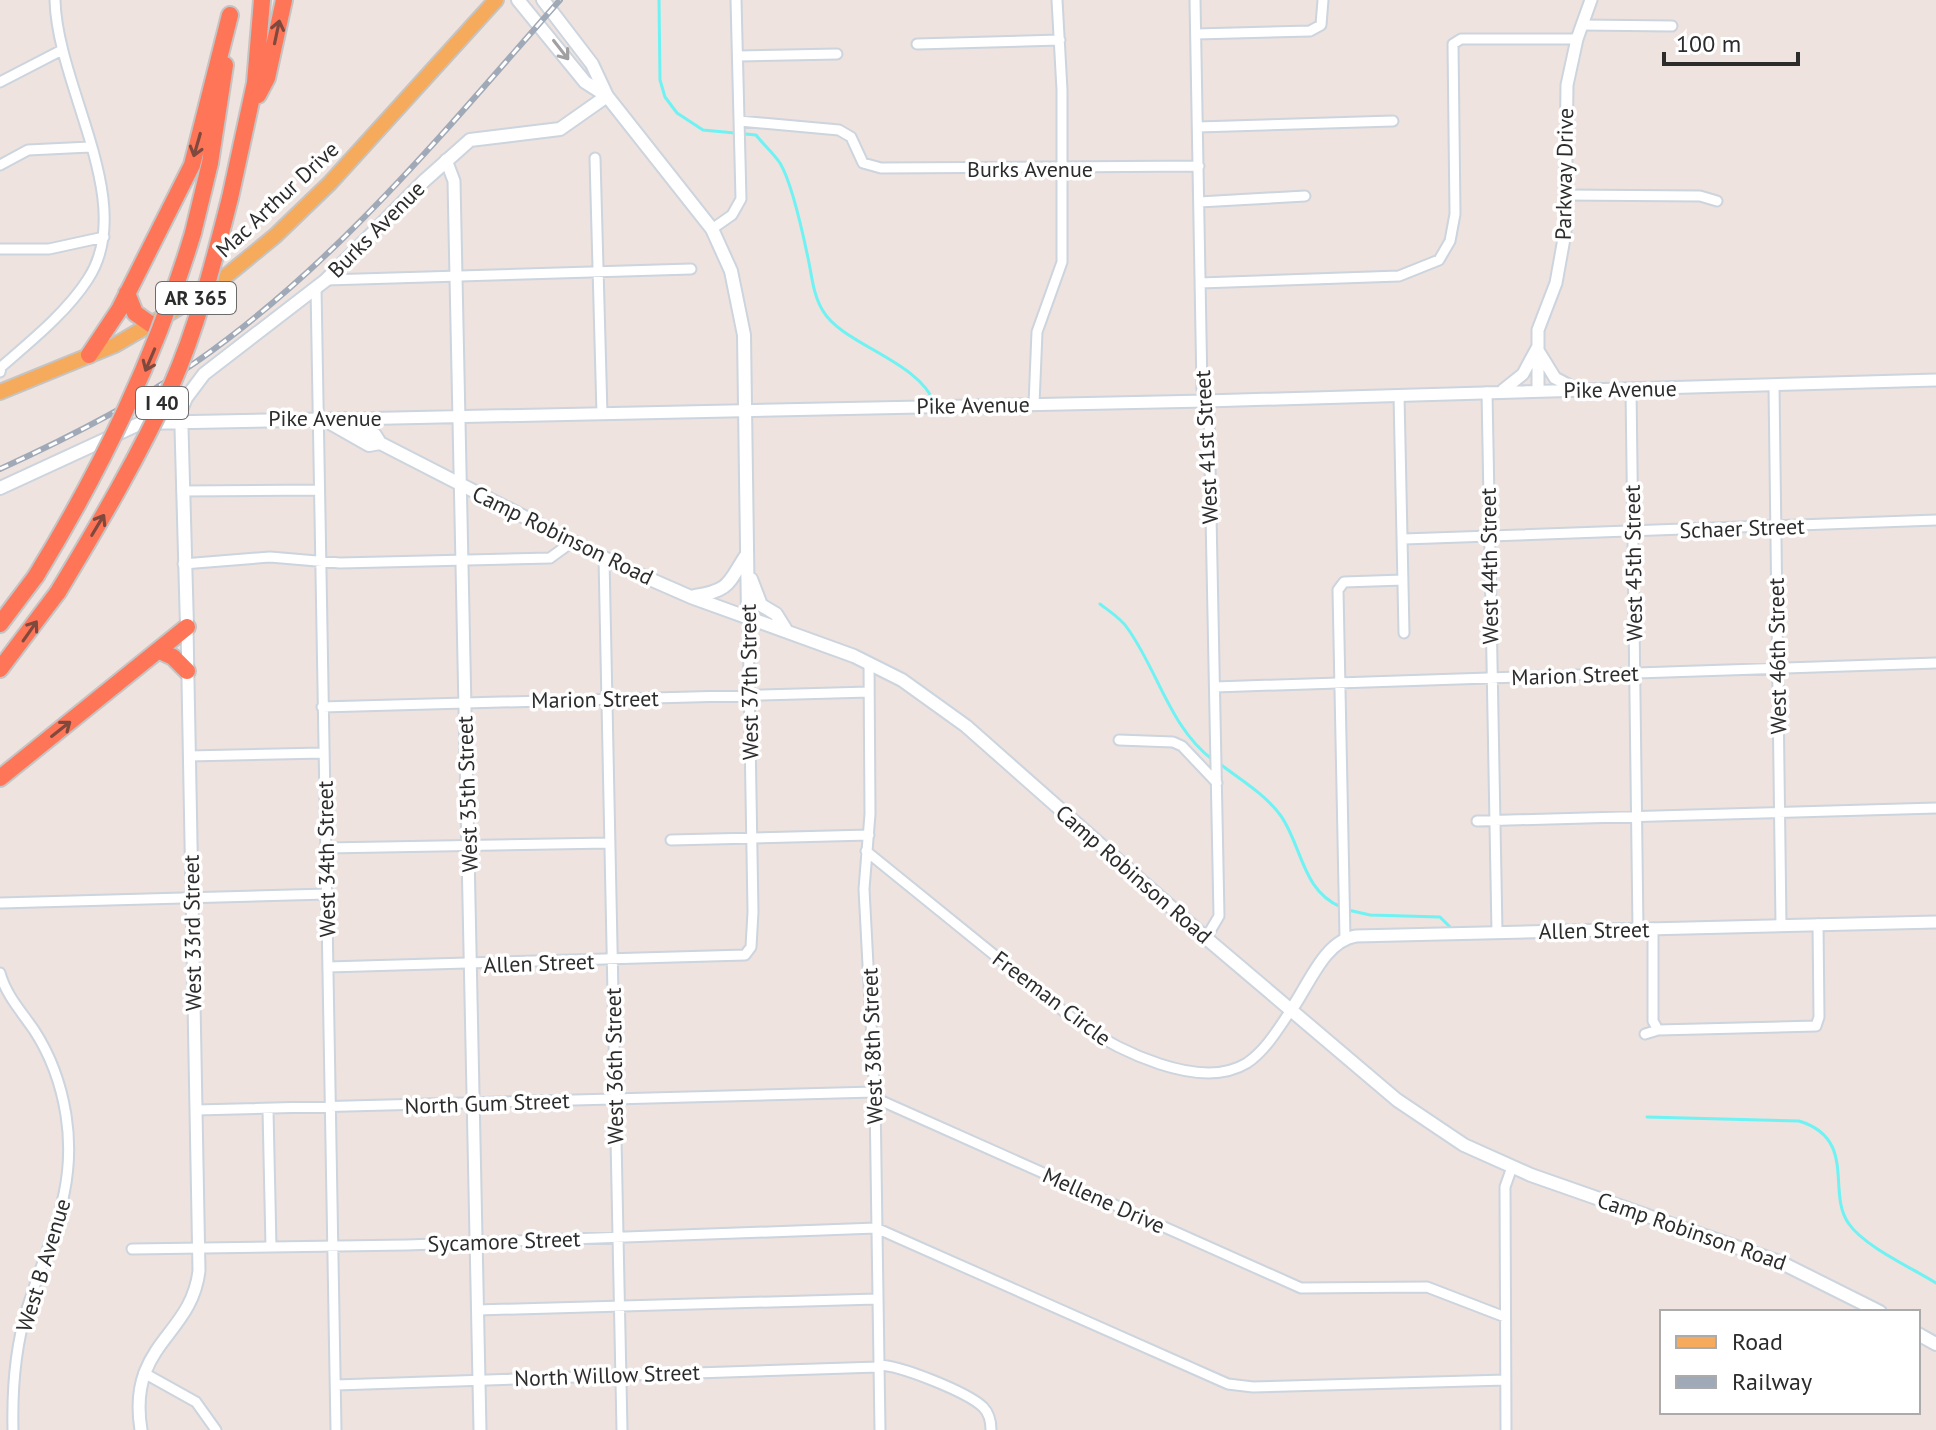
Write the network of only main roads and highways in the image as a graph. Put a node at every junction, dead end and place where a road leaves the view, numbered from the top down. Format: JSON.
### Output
{"nodes":[{"id":1,"x":262,"y":0,"type":"edge"},
{"id":2,"x":284,"y":0,"type":"edge"},
{"id":3,"x":496,"y":0,"type":"edge"},
{"id":4,"x":518,"y":0,"type":"edge"},
{"id":5,"x":543,"y":0,"type":"edge"},
{"id":6,"x":230,"y":8,"type":"edge"},
{"id":7,"x":607,"y":96,"type":"junction"},
{"id":8,"x":249,"y":115,"type":"junction"},
{"id":9,"x":127,"y":293,"type":"junction"},
{"id":10,"x":152,"y":325,"type":"junction"},
{"id":11,"x":89,"y":355,"type":"junction"},
{"id":12,"x":204,"y":374,"type":"junction"},
{"id":13,"x":1,"y":383,"type":"edge"},
{"id":14,"x":348,"y":419,"type":"joint"},
{"id":15,"x":181,"y":420,"type":"junction"},
{"id":16,"x":322,"y":420,"type":"junction"},
{"id":17,"x":141,"y":423,"type":"junction"},
{"id":18,"x":380,"y":443,"type":"junction"},
{"id":19,"x":0,"y":488,"type":"edge"},
{"id":20,"x":747,"y":554,"type":"junction"},
{"id":21,"x":747,"y":571,"type":"junction"},
{"id":22,"x":691,"y":597,"type":"junction"},
{"id":23,"x":748,"y":617,"type":"junction"},
{"id":24,"x":0,"y":624,"type":"edge"},
{"id":25,"x":187,"y":627,"type":"joint"},
{"id":26,"x":786,"y":630,"type":"junction"},
{"id":27,"x":160,"y":651,"type":"junction"},
{"id":28,"x":0,"y":669,"type":"edge"},
{"id":29,"x":187,"y":671,"type":"road end"},
{"id":30,"x":0,"y":778,"type":"edge"},
{"id":31,"x":1876,"y":1310,"type":"edge"}],
"edges":[{"from":1,"to":8,"type":"highway","number":"I 40"},
{"from":8,"to":2,"type":"highway","one_way":true},
{"from":3,"to":10,"type":"main road","name":"Mac Arthur Drive","number":"AR 365"},
{"from":4,"to":7,"type":"main road","one_way":true},
{"from":5,"to":7,"type":"main road"},
{"from":6,"to":9,"type":"highway","one_way":true},
{"from":6,"to":24,"type":"highway","number":"I 40","one_way":true,"bridge":true},
{"from":7,"to":12,"type":"main road","name":"Burks Avenue"},
{"from":7,"to":20,"type":"main road","name":"West 37th Street"},
{"from":28,"to":8,"type":"highway","number":"I 40","one_way":true,"bridge":true},
{"from":9,"to":10,"type":"highway"},
{"from":9,"to":11,"type":"highway"},
{"from":10,"to":11,"type":"main road","name":"Mac Arthur Drive","number":"AR 365"},
{"from":11,"to":13,"type":"main road","name":"Mac Arthur Drive","number":"AR 365"},
{"from":12,"to":15,"type":"main road","name":"Burks Avenue"},
{"from":12,"to":17,"type":"main road"},
{"from":14,"to":16,"type":"main road","name":"Pike Avenue"},
{"from":14,"to":18,"type":"main road","name":"Camp Robinson Road"},
{"from":15,"to":16,"type":"main road","name":"Pike Avenue"},
{"from":15,"to":17,"type":"main road","name":"Pike Avenue"},
{"from":15,"to":25,"type":"main road","name":"West 33rd Street"},
{"from":16,"to":18,"type":"main road","name":"Camp Robinson Road"},
{"from":17,"to":19,"type":"main road","name":"Pike Avenue"},
{"from":18,"to":22,"type":"main road","name":"Camp Robinson Road"},
{"from":20,"to":21,"type":"main road","name":"West 37th Street"},
{"from":20,"to":22,"type":"main road"},
{"from":21,"to":23,"type":"main road","name":"West 37th Street"},
{"from":21,"to":26,"type":"main road"},
{"from":22,"to":23,"type":"main road","name":"Camp Robinson Road"},
{"from":23,"to":26,"type":"main road","name":"Camp Robinson Road"},
{"from":25,"to":27,"type":"highway"},
{"from":26,"to":31,"type":"main road","name":"Camp Robinson Road"},
{"from":27,"to":29,"type":"highway"},
{"from":30,"to":27,"type":"highway","one_way":true}]}
